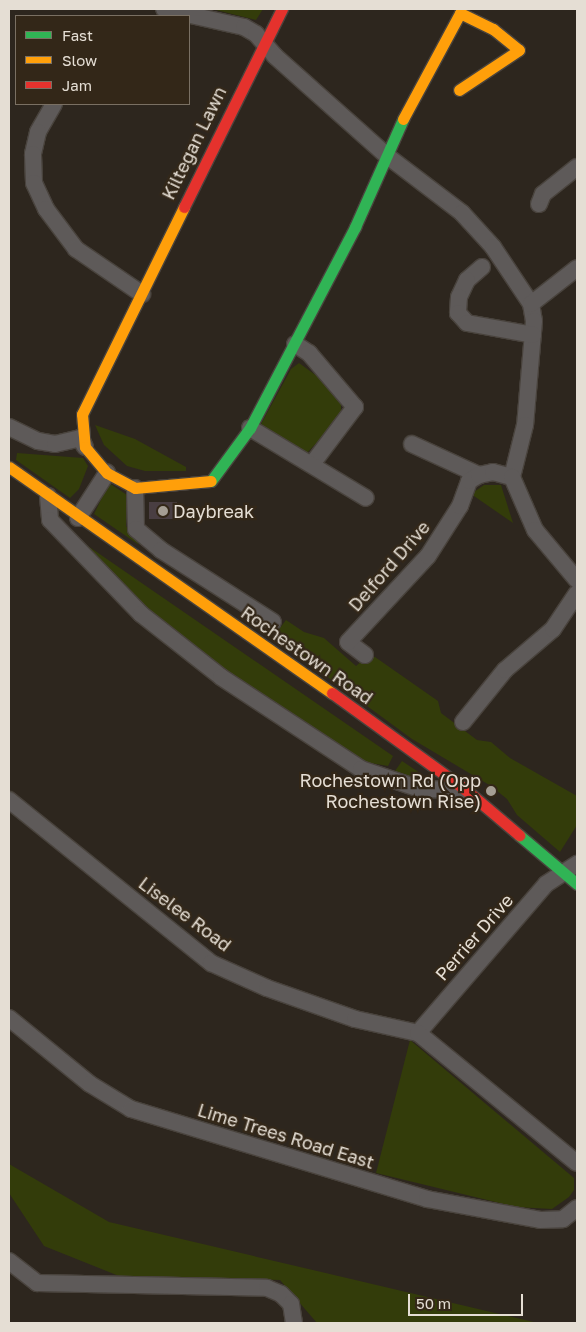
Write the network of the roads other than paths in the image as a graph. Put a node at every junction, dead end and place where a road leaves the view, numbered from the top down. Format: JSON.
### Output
{"nodes":[{"id":1,"x":164,"y":9,"type":"edge"},
{"id":2,"x":282,"y":9,"type":"edge"},
{"id":3,"x":265,"y":41,"type":"junction"},
{"id":4,"x":459,"y":90,"type":"dead end"},
{"id":5,"x":53,"y":105,"type":"edge"},
{"id":6,"x":386,"y":155,"type":"junction"},
{"id":7,"x":577,"y":167,"type":"edge"},
{"id":8,"x":539,"y":204,"type":"dead end"},
{"id":9,"x":482,"y":267,"type":"dead end"},
{"id":10,"x":577,"y":268,"type":"edge"},
{"id":11,"x":142,"y":294,"type":"junction"},
{"id":12,"x":531,"y":304,"type":"junction"},
{"id":13,"x":533,"y":335,"type":"junction"},
{"id":14,"x":295,"y":344,"type":"junction"},
{"id":15,"x":9,"y":428,"type":"edge"},
{"id":16,"x":250,"y":428,"type":"junction"},
{"id":17,"x":412,"y":444,"type":"dead end"},
{"id":18,"x":85,"y":448,"type":"junction"},
{"id":19,"x":312,"y":464,"type":"junction"},
{"id":20,"x":9,"y":467,"type":"edge"},
{"id":21,"x":106,"y":473,"type":"junction"},
{"id":22,"x":478,"y":475,"type":"junction"},
{"id":23,"x":512,"y":477,"type":"junction"},
{"id":24,"x":135,"y":488,"type":"junction"},
{"id":25,"x":48,"y":496,"type":"junction"},
{"id":26,"x":366,"y":498,"type":"dead end"},
{"id":27,"x":78,"y":518,"type":"junction"},
{"id":28,"x":577,"y":580,"type":"edge"},
{"id":29,"x":577,"y":593,"type":"edge"},
{"id":30,"x":273,"y":622,"type":"dead end"},
{"id":31,"x":365,"y":655,"type":"dead end"},
{"id":32,"x":463,"y":722,"type":"dead end"},
{"id":33,"x":466,"y":790,"type":"junction"},
{"id":34,"x":9,"y":800,"type":"edge"},
{"id":35,"x":570,"y":868,"type":"edge"},
{"id":36,"x":577,"y":884,"type":"edge"},
{"id":37,"x":9,"y":1018,"type":"edge"},
{"id":38,"x":418,"y":1033,"type":"junction"},
{"id":39,"x":577,"y":1163,"type":"edge"},
{"id":40,"x":577,"y":1208,"type":"edge"},
{"id":41,"x":563,"y":1219,"type":"junction"},
{"id":42,"x":577,"y":1227,"type":"edge"},
{"id":43,"x":9,"y":1261,"type":"edge"},
{"id":44,"x":294,"y":1323,"type":"edge"}],
"edges":[{"from":1,"to":3,"type":"street"},
{"from":2,"to":3,"type":"street","name":"Kiltegan Lawn"},
{"from":3,"to":6,"type":"street"},
{"from":3,"to":11,"type":"street","name":"Kiltegan Lawn"},
{"from":4,"to":6,"type":"street"},
{"from":5,"to":11,"type":"street"},
{"from":6,"to":12,"type":"street"},
{"from":6,"to":14,"type":"street"},
{"from":7,"to":8,"type":"street"},
{"from":9,"to":13,"type":"street"},
{"from":10,"to":12,"type":"street"},
{"from":11,"to":18,"type":"street","name":"Kiltegan Lawn"},
{"from":12,"to":13,"type":"street"},
{"from":13,"to":23,"type":"street"},
{"from":14,"to":16,"type":"street"},
{"from":14,"to":19,"type":"street"},
{"from":15,"to":18,"type":"street"},
{"from":16,"to":19,"type":"street"},
{"from":16,"to":24,"type":"street"},
{"from":17,"to":22,"type":"street"},
{"from":18,"to":21,"type":"street"},
{"from":19,"to":26,"type":"street"},
{"from":20,"to":25,"type":"street","name":"Rochestown Road"},
{"from":21,"to":24,"type":"street"},
{"from":21,"to":27,"type":"street"},
{"from":22,"to":23,"type":"street"},
{"from":22,"to":31,"type":"street","name":"Delford Drive"},
{"from":23,"to":28,"type":"street"},
{"from":24,"to":30,"type":"street"},
{"from":25,"to":27,"type":"street","name":"Rochestown Road"},
{"from":25,"to":33,"type":"street"},
{"from":27,"to":33,"type":"street","name":"Rochestown Road"},
{"from":29,"to":32,"type":"street"},
{"from":33,"to":35,"type":"street","name":"Rochestown Road"},
{"from":34,"to":38,"type":"street","name":"Liselee Road"},
{"from":35,"to":36,"type":"street","name":"Rochestown Road"},
{"from":35,"to":38,"type":"street","name":"Perrier Drive"},
{"from":37,"to":41,"type":"street","name":"Lime Trees Road East"},
{"from":38,"to":39,"type":"street"},
{"from":40,"to":41,"type":"street"},
{"from":41,"to":42,"type":"street"},
{"from":43,"to":44,"type":"street"}]}
